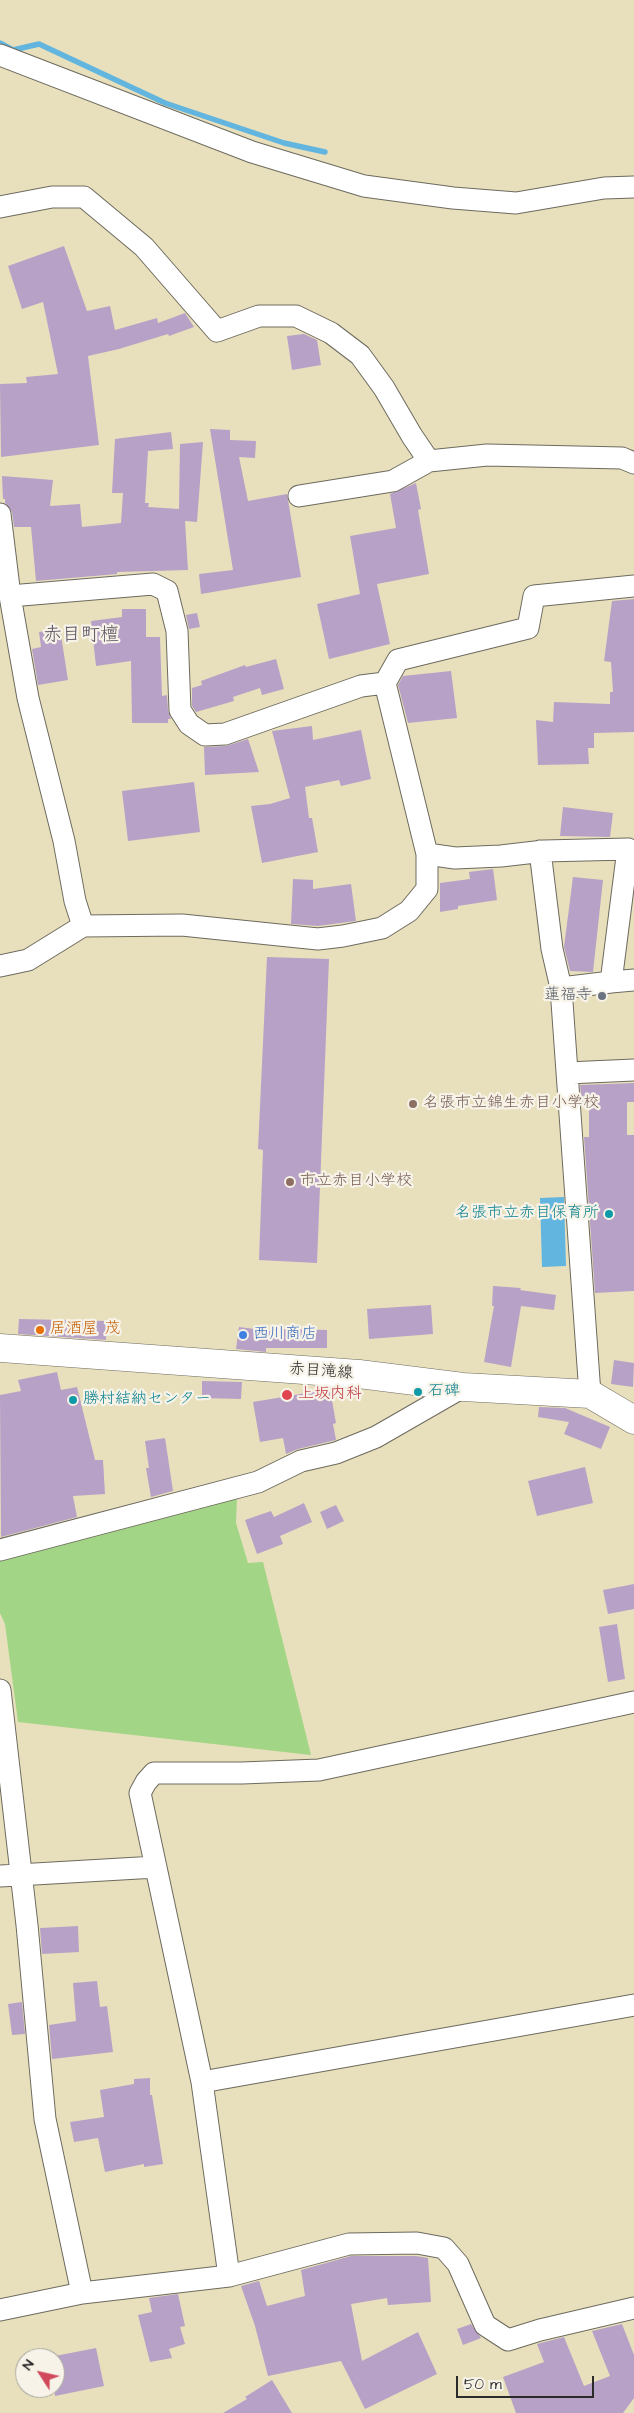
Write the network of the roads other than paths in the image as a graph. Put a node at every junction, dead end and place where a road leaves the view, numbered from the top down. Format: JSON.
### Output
{"nodes":[{"id":1,"x":0,"y":55,"type":"edge"},
{"id":2,"x":634,"y":187,"type":"edge"},
{"id":3,"x":0,"y":207,"type":"edge"},
{"id":4,"x":429,"y":460,"type":"junction"},
{"id":5,"x":634,"y":463,"type":"edge"},
{"id":6,"x":299,"y":496,"type":"dead end"},
{"id":7,"x":0,"y":514,"type":"edge"},
{"id":8,"x":634,"y":586,"type":"edge"},
{"id":9,"x":10,"y":596,"type":"junction"},
{"id":10,"x":385,"y":683,"type":"junction"},
{"id":11,"x":540,"y":852,"type":"junction"},
{"id":12,"x":426,"y":854,"type":"junction"},
{"id":13,"x":83,"y":926,"type":"junction"},
{"id":14,"x":0,"y":966,"type":"edge"},
{"id":15,"x":634,"y":980,"type":"edge"},
{"id":16,"x":611,"y":982,"type":"junction"},
{"id":17,"x":561,"y":988,"type":"junction"},
{"id":18,"x":634,"y":1070,"type":"edge"},
{"id":19,"x":567,"y":1073,"type":"junction"},
{"id":20,"x":0,"y":1348,"type":"edge"},
{"id":21,"x":463,"y":1387,"type":"junction"},
{"id":22,"x":590,"y":1394,"type":"junction"},
{"id":23,"x":634,"y":1420,"type":"edge"},
{"id":24,"x":0,"y":1550,"type":"edge"},
{"id":25,"x":0,"y":1690,"type":"edge"},
{"id":26,"x":634,"y":1702,"type":"edge"},
{"id":27,"x":156,"y":1867,"type":"junction"},
{"id":28,"x":10,"y":1875,"type":"edge"},
{"id":29,"x":634,"y":2005,"type":"edge"},
{"id":30,"x":202,"y":2082,"type":"junction"},
{"id":31,"x":229,"y":2276,"type":"junction"},
{"id":32,"x":82,"y":2293,"type":"junction"},
{"id":33,"x":634,"y":2308,"type":"edge"},
{"id":34,"x":0,"y":2310,"type":"edge"}],
"edges":[{"from":1,"to":2,"type":"street"},
{"from":3,"to":4,"type":"street"},
{"from":4,"to":5,"type":"street"},
{"from":4,"to":6,"type":"street"},
{"from":7,"to":9,"type":"street"},
{"from":8,"to":10,"type":"street"},
{"from":9,"to":10,"type":"street"},
{"from":9,"to":13,"type":"street"},
{"from":10,"to":12,"type":"street"},
{"from":11,"to":12,"type":"street"},
{"from":11,"to":16,"type":"street"},
{"from":11,"to":17,"type":"street"},
{"from":12,"to":13,"type":"street"},
{"from":13,"to":14,"type":"street"},
{"from":15,"to":16,"type":"street"},
{"from":16,"to":17,"type":"street"},
{"from":17,"to":19,"type":"street"},
{"from":18,"to":19,"type":"street"},
{"from":19,"to":22,"type":"street"},
{"from":20,"to":21,"type":"main road","name":"赤目滝線"},
{"from":21,"to":22,"type":"main road","name":"赤目滝線"},
{"from":21,"to":24,"type":"street"},
{"from":22,"to":23,"type":"main road","name":"赤目滝線"},
{"from":25,"to":28,"type":"street"},
{"from":26,"to":27,"type":"street"},
{"from":27,"to":28,"type":"street"},
{"from":27,"to":30,"type":"street"},
{"from":28,"to":32,"type":"street"},
{"from":29,"to":30,"type":"street"},
{"from":30,"to":31,"type":"street"},
{"from":31,"to":32,"type":"street"},
{"from":31,"to":33,"type":"street"},
{"from":32,"to":34,"type":"street"}]}
